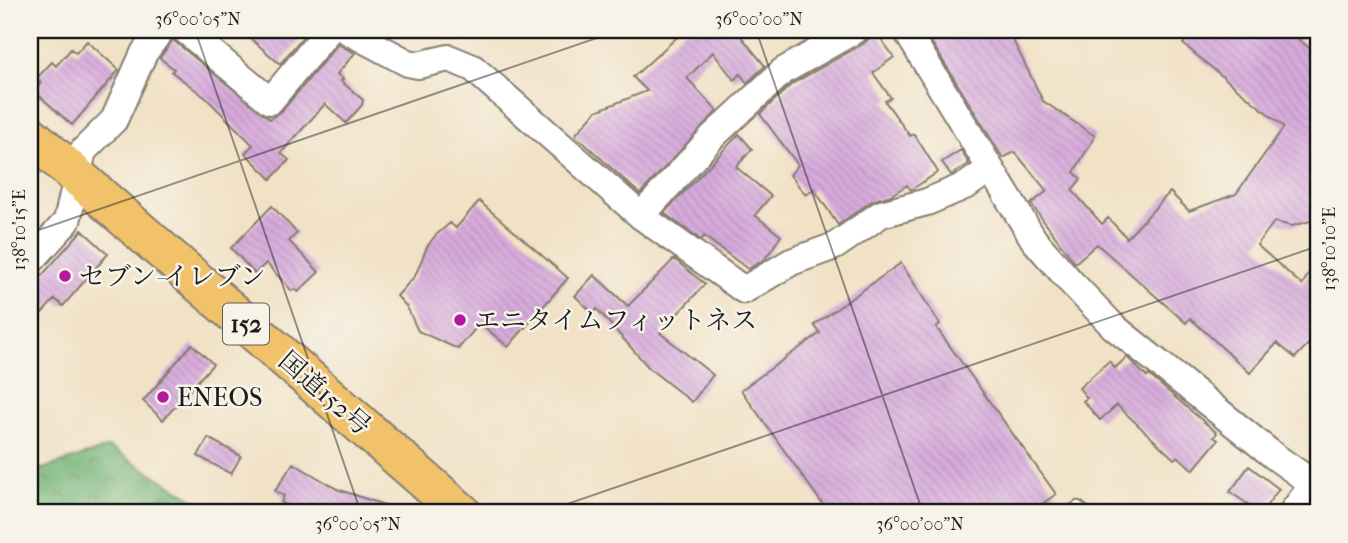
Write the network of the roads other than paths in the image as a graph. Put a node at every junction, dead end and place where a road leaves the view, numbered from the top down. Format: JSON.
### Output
{"nodes":[{"id":1,"x":161,"y":30,"type":"edge"},
{"id":2,"x":185,"y":30,"type":"edge"},
{"id":3,"x":329,"y":30,"type":"edge"},
{"id":4,"x":346,"y":30,"type":"edge"},
{"id":5,"x":855,"y":30,"type":"edge"},
{"id":6,"x":906,"y":30,"type":"edge"},
{"id":7,"x":30,"y":135,"type":"edge"},
{"id":8,"x":990,"y":169,"type":"junction"},
{"id":9,"x":80,"y":177,"type":"junction"},
{"id":10,"x":641,"y":216,"type":"junction"},
{"id":11,"x":30,"y":262,"type":"edge"},
{"id":12,"x":1318,"y":486,"type":"edge"},
{"id":13,"x":462,"y":513,"type":"edge"},
{"id":14,"x":1070,"y":513,"type":"edge"},
{"id":15,"x":1084,"y":513,"type":"edge"},
{"id":16,"x":1296,"y":513,"type":"edge"}],
"edges":[{"from":1,"to":9,"type":"street"},
{"from":2,"to":3,"type":"street"},
{"from":4,"to":10,"type":"street"},
{"from":5,"to":10,"type":"street"},
{"from":6,"to":8,"type":"street"},
{"from":7,"to":9,"type":"highway","name":"国道152号","number":"152"},
{"from":8,"to":10,"type":"street"},
{"from":8,"to":12,"type":"street"},
{"from":9,"to":11,"type":"street"},
{"from":9,"to":13,"type":"highway","name":"国道152号","number":"152"},
{"from":12,"to":16,"type":"street"},
{"from":14,"to":15,"type":"lane"}]}
